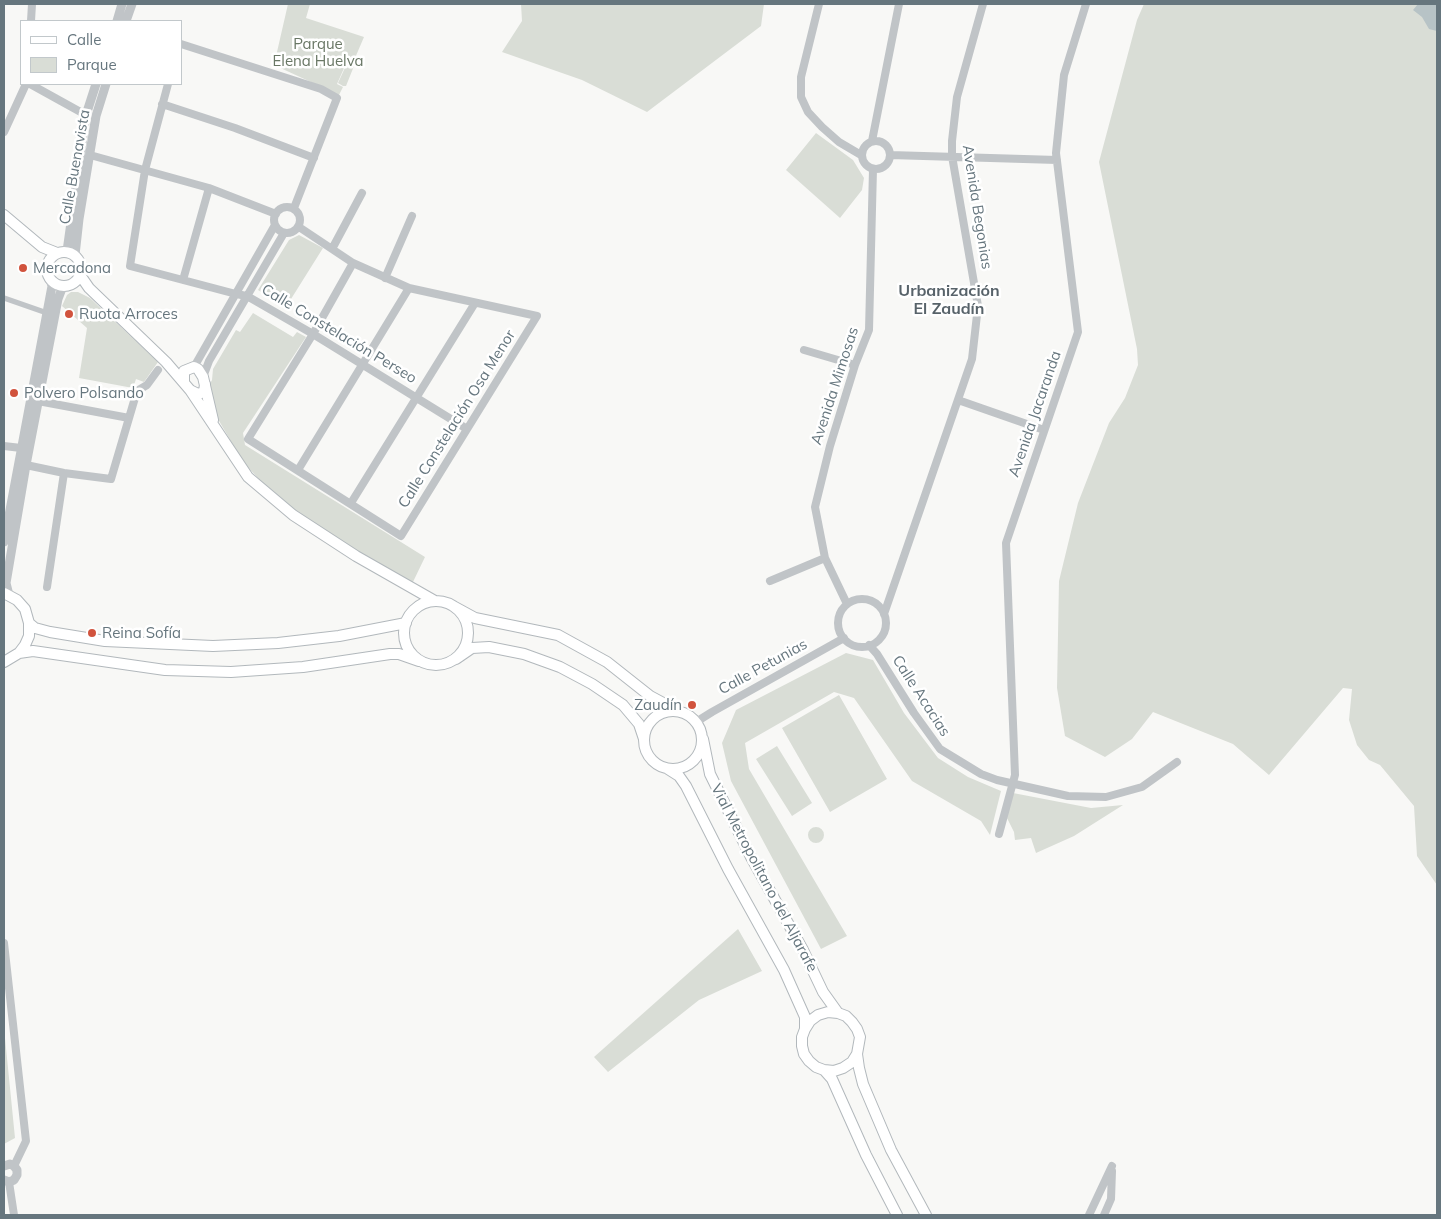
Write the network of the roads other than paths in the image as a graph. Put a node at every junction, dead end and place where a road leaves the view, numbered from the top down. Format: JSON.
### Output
{"nodes":[{"id":1,"x":32,"y":4,"type":"edge"},
{"id":2,"x":122,"y":4,"type":"edge"},
{"id":3,"x":132,"y":4,"type":"edge"},
{"id":4,"x":819,"y":4,"type":"edge"},
{"id":5,"x":899,"y":4,"type":"edge"},
{"id":6,"x":983,"y":4,"type":"edge"},
{"id":7,"x":1086,"y":4,"type":"edge"},
{"id":8,"x":30,"y":20,"type":"edge"},
{"id":9,"x":117,"y":20,"type":"edge"},
{"id":10,"x":126,"y":20,"type":"edge"},
{"id":11,"x":182,"y":44,"type":"edge"},
{"id":12,"x":26,"y":85,"type":"edge"},
{"id":13,"x":32,"y":85,"type":"edge"},
{"id":14,"x":96,"y":85,"type":"edge"},
{"id":15,"x":106,"y":85,"type":"edge"},
{"id":16,"x":168,"y":85,"type":"edge"},
{"id":17,"x":162,"y":104,"type":"junction"},
{"id":18,"x":86,"y":115,"type":"junction"},
{"id":19,"x":4,"y":132,"type":"edge"},
{"id":20,"x":872,"y":141,"type":"junction"},
{"id":21,"x":861,"y":155,"type":"junction"},
{"id":22,"x":890,"y":155,"type":"junction"},
{"id":23,"x":90,"y":156,"type":"junction"},
{"id":24,"x":952,"y":156,"type":"junction"},
{"id":25,"x":314,"y":158,"type":"junction"},
{"id":26,"x":1057,"y":160,"type":"junction"},
{"id":27,"x":873,"y":169,"type":"junction"},
{"id":28,"x":144,"y":170,"type":"junction"},
{"id":29,"x":209,"y":188,"type":"junction"},
{"id":30,"x":362,"y":193,"type":"dead end"},
{"id":31,"x":294,"y":208,"type":"junction"},
{"id":32,"x":276,"y":214,"type":"junction"},
{"id":33,"x":4,"y":215,"type":"edge"},
{"id":34,"x":412,"y":216,"type":"dead end"},
{"id":35,"x":275,"y":225,"type":"junction"},
{"id":36,"x":299,"y":227,"type":"junction"},
{"id":37,"x":284,"y":233,"type":"junction"},
{"id":38,"x":42,"y":247,"type":"junction"},
{"id":39,"x":332,"y":249,"type":"junction"},
{"id":40,"x":67,"y":253,"type":"junction"},
{"id":41,"x":48,"y":261,"type":"junction"},
{"id":42,"x":353,"y":263,"type":"junction"},
{"id":43,"x":385,"y":278,"type":"junction"},
{"id":44,"x":50,"y":279,"type":"junction"},
{"id":45,"x":77,"y":279,"type":"junction"},
{"id":46,"x":183,"y":280,"type":"junction"},
{"id":47,"x":63,"y":286,"type":"junction"},
{"id":48,"x":409,"y":288,"type":"junction"},
{"id":49,"x":236,"y":294,"type":"junction"},
{"id":50,"x":247,"y":296,"type":"junction"},
{"id":51,"x":4,"y":298,"type":"edge"},
{"id":52,"x":475,"y":303,"type":"junction"},
{"id":53,"x":47,"y":313,"type":"junction"},
{"id":54,"x":313,"y":334,"type":"junction"},
{"id":55,"x":804,"y":350,"type":"dead end"},
{"id":56,"x":166,"y":362,"type":"junction"},
{"id":57,"x":363,"y":364,"type":"junction"},
{"id":58,"x":856,"y":365,"type":"junction"},
{"id":59,"x":192,"y":368,"type":"junction"},
{"id":60,"x":158,"y":370,"type":"dead end"},
{"id":61,"x":204,"y":380,"type":"junction"},
{"id":62,"x":184,"y":381,"type":"junction"},
{"id":63,"x":190,"y":390,"type":"junction"},
{"id":64,"x":416,"y":397,"type":"junction"},
{"id":65,"x":958,"y":400,"type":"junction"},
{"id":66,"x":38,"y":401,"type":"junction"},
{"id":67,"x":129,"y":418,"type":"junction"},
{"id":68,"x":215,"y":428,"type":"junction"},
{"id":69,"x":468,"y":429,"type":"junction"},
{"id":70,"x":1044,"y":430,"type":"junction"},
{"id":71,"x":4,"y":446,"type":"edge"},
{"id":72,"x":21,"y":448,"type":"junction"},
{"id":73,"x":26,"y":465,"type":"junction"},
{"id":74,"x":298,"y":470,"type":"junction"},
{"id":75,"x":64,"y":473,"type":"junction"},
{"id":76,"x":351,"y":503,"type":"junction"},
{"id":77,"x":4,"y":542,"type":"edge"},
{"id":78,"x":824,"y":558,"type":"junction"},
{"id":79,"x":770,"y":581,"type":"dead end"},
{"id":80,"x":409,"y":586,"type":"junction"},
{"id":81,"x":47,"y":587,"type":"dead end"},
{"id":82,"x":6,"y":594,"type":"edge"},
{"id":83,"x":435,"y":601,"type":"junction"},
{"id":84,"x":847,"y":604,"type":"junction"},
{"id":85,"x":420,"y":606,"type":"junction"},
{"id":86,"x":453,"y":606,"type":"junction"},
{"id":87,"x":884,"y":614,"type":"junction"},
{"id":88,"x":29,"y":623,"type":"junction"},
{"id":89,"x":406,"y":623,"type":"junction"},
{"id":90,"x":844,"y":638,"type":"junction"},
{"id":91,"x":869,"y":645,"type":"junction"},
{"id":92,"x":19,"y":653,"type":"junction"},
{"id":93,"x":456,"y":659,"type":"junction"},
{"id":94,"x":419,"y":660,"type":"junction"},
{"id":95,"x":4,"y":662,"type":"edge"},
{"id":96,"x":678,"y":711,"type":"junction"},
{"id":97,"x":696,"y":722,"type":"junction"},
{"id":98,"x":644,"y":739,"type":"junction"},
{"id":99,"x":703,"y":739,"type":"junction"},
{"id":100,"x":1177,"y":762,"type":"dead end"},
{"id":101,"x":668,"y":769,"type":"junction"},
{"id":102,"x":1012,"y":784,"type":"junction"},
{"id":103,"x":999,"y":834,"type":"dead end"},
{"id":104,"x":4,"y":943,"type":"edge"},
{"id":105,"x":838,"y":1013,"type":"junction"},
{"id":106,"x":804,"y":1029,"type":"junction"},
{"id":107,"x":857,"y":1054,"type":"junction"},
{"id":108,"x":824,"y":1070,"type":"junction"},
{"id":109,"x":7,"y":1165,"type":"edge"},
{"id":110,"x":6,"y":1181,"type":"edge"},
{"id":111,"x":14,"y":1215,"type":"edge"},
{"id":112,"x":896,"y":1215,"type":"edge"},
{"id":113,"x":926,"y":1215,"type":"edge"},
{"id":114,"x":1089,"y":1215,"type":"edge"},
{"id":115,"x":1104,"y":1215,"type":"edge"}],
"edges":[{"from":1,"to":8,"type":"street"},
{"from":2,"to":9,"type":"street"},
{"from":3,"to":10,"type":"street"},
{"from":4,"to":21,"type":"street"},
{"from":5,"to":20,"type":"street"},
{"from":6,"to":24,"type":"street","name":"Avenida Begonias"},
{"from":7,"to":26,"type":"street","name":"Avenida Jacaranda"},
{"from":11,"to":25,"type":"street"},
{"from":12,"to":19,"type":"street"},
{"from":13,"to":18,"type":"street"},
{"from":14,"to":18,"type":"street","name":"Calle Buenavista"},
{"from":15,"to":23,"type":"street","name":"Calle Buenavista"},
{"from":16,"to":17,"type":"street"},
{"from":17,"to":25,"type":"street"},
{"from":17,"to":28,"type":"street"},
{"from":18,"to":40,"type":"street","name":"Calle Buenavista"},
{"from":20,"to":21,"type":"street"},
{"from":20,"to":22,"type":"street"},
{"from":21,"to":27,"type":"street"},
{"from":22,"to":24,"type":"street"},
{"from":22,"to":27,"type":"street"},
{"from":23,"to":28,"type":"street"},
{"from":23,"to":40,"type":"street","name":"Calle Buenavista"},
{"from":24,"to":26,"type":"street"},
{"from":24,"to":65,"type":"street","name":"Avenida Begonias"},
{"from":25,"to":31,"type":"street"},
{"from":26,"to":70,"type":"street","name":"Avenida Jacaranda"},
{"from":27,"to":58,"type":"street","name":"Avenida Mimosas"},
{"from":28,"to":29,"type":"street"},
{"from":28,"to":46,"type":"street","name":"Calle Constelación Perseo"},
{"from":29,"to":32,"type":"street"},
{"from":29,"to":46,"type":"street"},
{"from":30,"to":39,"type":"street"},
{"from":31,"to":32,"type":"street"},
{"from":31,"to":36,"type":"street"},
{"from":32,"to":35,"type":"street"},
{"from":33,"to":38,"type":"main road"},
{"from":34,"to":43,"type":"street"},
{"from":35,"to":37,"type":"street"},
{"from":35,"to":49,"type":"street"},
{"from":36,"to":37,"type":"street"},
{"from":36,"to":39,"type":"street"},
{"from":37,"to":50,"type":"street"},
{"from":38,"to":40,"type":"main road"},
{"from":38,"to":41,"type":"main road"},
{"from":39,"to":42,"type":"street"},
{"from":40,"to":41,"type":"main road"},
{"from":40,"to":45,"type":"main road"},
{"from":41,"to":44,"type":"main road"},
{"from":42,"to":43,"type":"street"},
{"from":42,"to":54,"type":"street"},
{"from":43,"to":48,"type":"street"},
{"from":44,"to":47,"type":"main road"},
{"from":44,"to":53,"type":"street"},
{"from":45,"to":47,"type":"main road"},
{"from":45,"to":56,"type":"main road"},
{"from":46,"to":49,"type":"street","name":"Calle Constelación Perseo"},
{"from":47,"to":66,"type":"street"},
{"from":48,"to":52,"type":"street"},
{"from":48,"to":57,"type":"street"},
{"from":49,"to":50,"type":"street","name":"Calle Constelación Perseo"},
{"from":49,"to":59,"type":"street"},
{"from":50,"to":54,"type":"street","name":"Calle Constelación Perseo"},
{"from":50,"to":61,"type":"street"},
{"from":51,"to":53,"type":"street"},
{"from":52,"to":64,"type":"street"},
{"from":52,"to":69,"type":"street","name":"Calle Constelación Osa Menor"},
{"from":53,"to":72,"type":"street"},
{"from":54,"to":57,"type":"street","name":"Calle Constelación Perseo"},
{"from":54,"to":74,"type":"street"},
{"from":55,"to":58,"type":"street"},
{"from":56,"to":59,"type":"main road"},
{"from":56,"to":62,"type":"main road"},
{"from":57,"to":64,"type":"street","name":"Calle Constelación Perseo"},
{"from":57,"to":74,"type":"street"},
{"from":58,"to":78,"type":"street","name":"Avenida Mimosas"},
{"from":59,"to":61,"type":"main road"},
{"from":59,"to":62,"type":"main road"},
{"from":60,"to":67,"type":"street"},
{"from":61,"to":63,"type":"main road"},
{"from":61,"to":68,"type":"main road"},
{"from":62,"to":63,"type":"main road"},
{"from":63,"to":68,"type":"main road"},
{"from":64,"to":69,"type":"street","name":"Calle Constelación Perseo"},
{"from":64,"to":76,"type":"street"},
{"from":65,"to":70,"type":"street"},
{"from":65,"to":87,"type":"street","name":"Avenida Begonias"},
{"from":66,"to":67,"type":"street"},
{"from":66,"to":73,"type":"street"},
{"from":67,"to":75,"type":"street"},
{"from":68,"to":80,"type":"main road"},
{"from":69,"to":76,"type":"street","name":"Calle Constelación Osa Menor"},
{"from":70,"to":102,"type":"street","name":"Avenida Jacaranda"},
{"from":71,"to":72,"type":"street"},
{"from":72,"to":77,"type":"street"},
{"from":73,"to":75,"type":"street"},
{"from":73,"to":82,"type":"street"},
{"from":74,"to":76,"type":"street"},
{"from":75,"to":81,"type":"street"},
{"from":78,"to":79,"type":"street"},
{"from":78,"to":84,"type":"street","name":"Avenida Mimosas"},
{"from":80,"to":83,"type":"main road"},
{"from":80,"to":85,"type":"main road"},
{"from":82,"to":88,"type":"main road"},
{"from":83,"to":85,"type":"main road"},
{"from":83,"to":86,"type":"main road"},
{"from":84,"to":87,"type":"street"},
{"from":84,"to":90,"type":"street"},
{"from":85,"to":89,"type":"main road"},
{"from":86,"to":93,"type":"main road"},
{"from":86,"to":96,"type":"main road"},
{"from":87,"to":91,"type":"street"},
{"from":88,"to":89,"type":"main road"},
{"from":88,"to":92,"type":"main road"},
{"from":89,"to":94,"type":"main road"},
{"from":90,"to":91,"type":"street"},
{"from":90,"to":97,"type":"street","name":"Calle Petunias"},
{"from":91,"to":102,"type":"street","name":"Calle Acacias"},
{"from":92,"to":94,"type":"main road","name":"Vial Metropolitano del Aljarafe"},
{"from":92,"to":95,"type":"main road","name":"Vial Metropolitano del Aljarafe"},
{"from":93,"to":94,"type":"main road","name":"Vial Metropolitano del Aljarafe"},
{"from":93,"to":98,"type":"main road","name":"Vial Metropolitano del Aljarafe"},
{"from":96,"to":97,"type":"main road"},
{"from":96,"to":98,"type":"main road"},
{"from":97,"to":99,"type":"main road","name":"Vial Metropolitano del Aljarafe"},
{"from":98,"to":101,"type":"main road","name":"Vial Metropolitano del Aljarafe"},
{"from":99,"to":101,"type":"main road"},
{"from":99,"to":105,"type":"main road","name":"Vial Metropolitano del Aljarafe"},
{"from":100,"to":102,"type":"street","name":"Calle Acacias"},
{"from":101,"to":106,"type":"main road","name":"Vial Metropolitano del Aljarafe"},
{"from":102,"to":103,"type":"street","name":"Avenida Jacaranda"},
{"from":104,"to":109,"type":"street"},
{"from":105,"to":106,"type":"main road"},
{"from":105,"to":107,"type":"main road","name":"Vial Metropolitano del Aljarafe"},
{"from":106,"to":108,"type":"main road","name":"Vial Metropolitano del Aljarafe"},
{"from":107,"to":108,"type":"main road"},
{"from":107,"to":113,"type":"main road","name":"Vial Metropolitano del Aljarafe"},
{"from":108,"to":112,"type":"main road","name":"Vial Metropolitano del Aljarafe"},
{"from":109,"to":110,"type":"street"},
{"from":110,"to":111,"type":"street"},
{"from":114,"to":115,"type":"street"}]}
